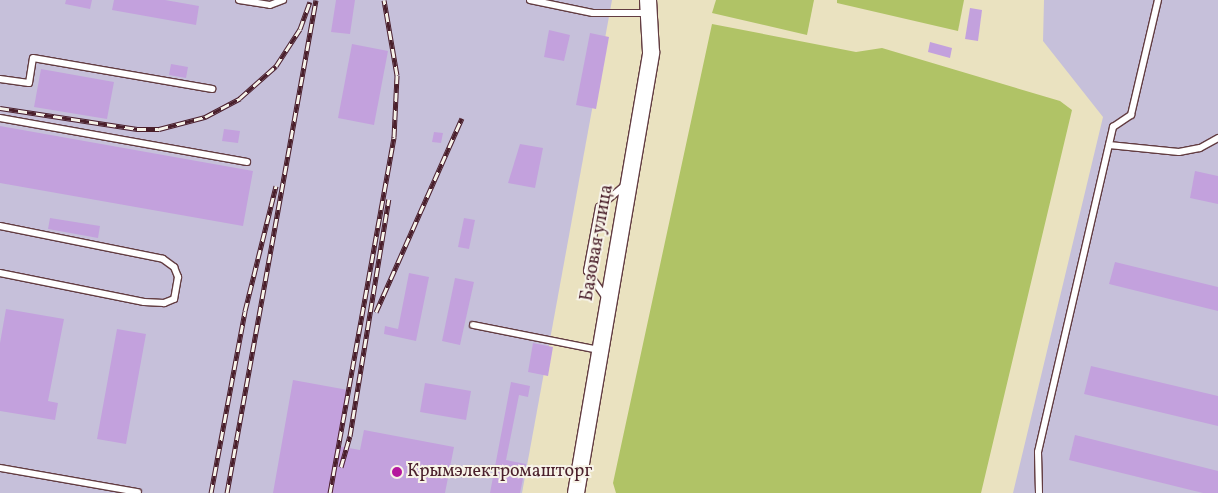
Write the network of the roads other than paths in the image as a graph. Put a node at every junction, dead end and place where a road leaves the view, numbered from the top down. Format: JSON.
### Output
{"nodes":[{"id":1,"x":239,"y":0,"type":"edge"},
{"id":2,"x":283,"y":0,"type":"edge"},
{"id":3,"x":530,"y":0,"type":"edge"},
{"id":4,"x":1158,"y":0,"type":"edge"},
{"id":5,"x":648,"y":6,"type":"edge"},
{"id":6,"x":0,"y":79,"type":"edge"},
{"id":7,"x":212,"y":89,"type":"dead end"},
{"id":8,"x":0,"y":118,"type":"edge"},
{"id":9,"x":1218,"y":138,"type":"edge"},
{"id":10,"x":1109,"y":145,"type":"junction"},
{"id":11,"x":247,"y":162,"type":"dead end"},
{"id":12,"x":629,"y":182,"type":"junction"},
{"id":13,"x":0,"y":226,"type":"edge"},
{"id":14,"x":0,"y":273,"type":"edge"},
{"id":15,"x":608,"y":301,"type":"junction"},
{"id":16,"x":472,"y":325,"type":"dead end"},
{"id":17,"x":600,"y":350,"type":"junction"},
{"id":18,"x":0,"y":468,"type":"edge"},
{"id":19,"x":138,"y":492,"type":"edge"},
{"id":20,"x":576,"y":493,"type":"edge"},
{"id":21,"x":1039,"y":493,"type":"edge"}],
"edges":[{"from":1,"to":2,"type":"lane"},
{"from":3,"to":5,"type":"lane"},
{"from":4,"to":10,"type":"lane"},
{"from":5,"to":12,"type":"street","name":"Базовая улица"},
{"from":6,"to":7,"type":"lane"},
{"from":8,"to":11,"type":"lane"},
{"from":9,"to":10,"type":"lane"},
{"from":10,"to":21,"type":"lane"},
{"from":12,"to":15,"type":"street","name":"Базовая улица"},
{"from":12,"to":15,"type":"lane"},
{"from":13,"to":14,"type":"lane"},
{"from":15,"to":17,"type":"street","name":"Базовая улица"},
{"from":16,"to":17,"type":"lane"},
{"from":17,"to":20,"type":"street","name":"Базовая улица"},
{"from":18,"to":19,"type":"lane"}]}
